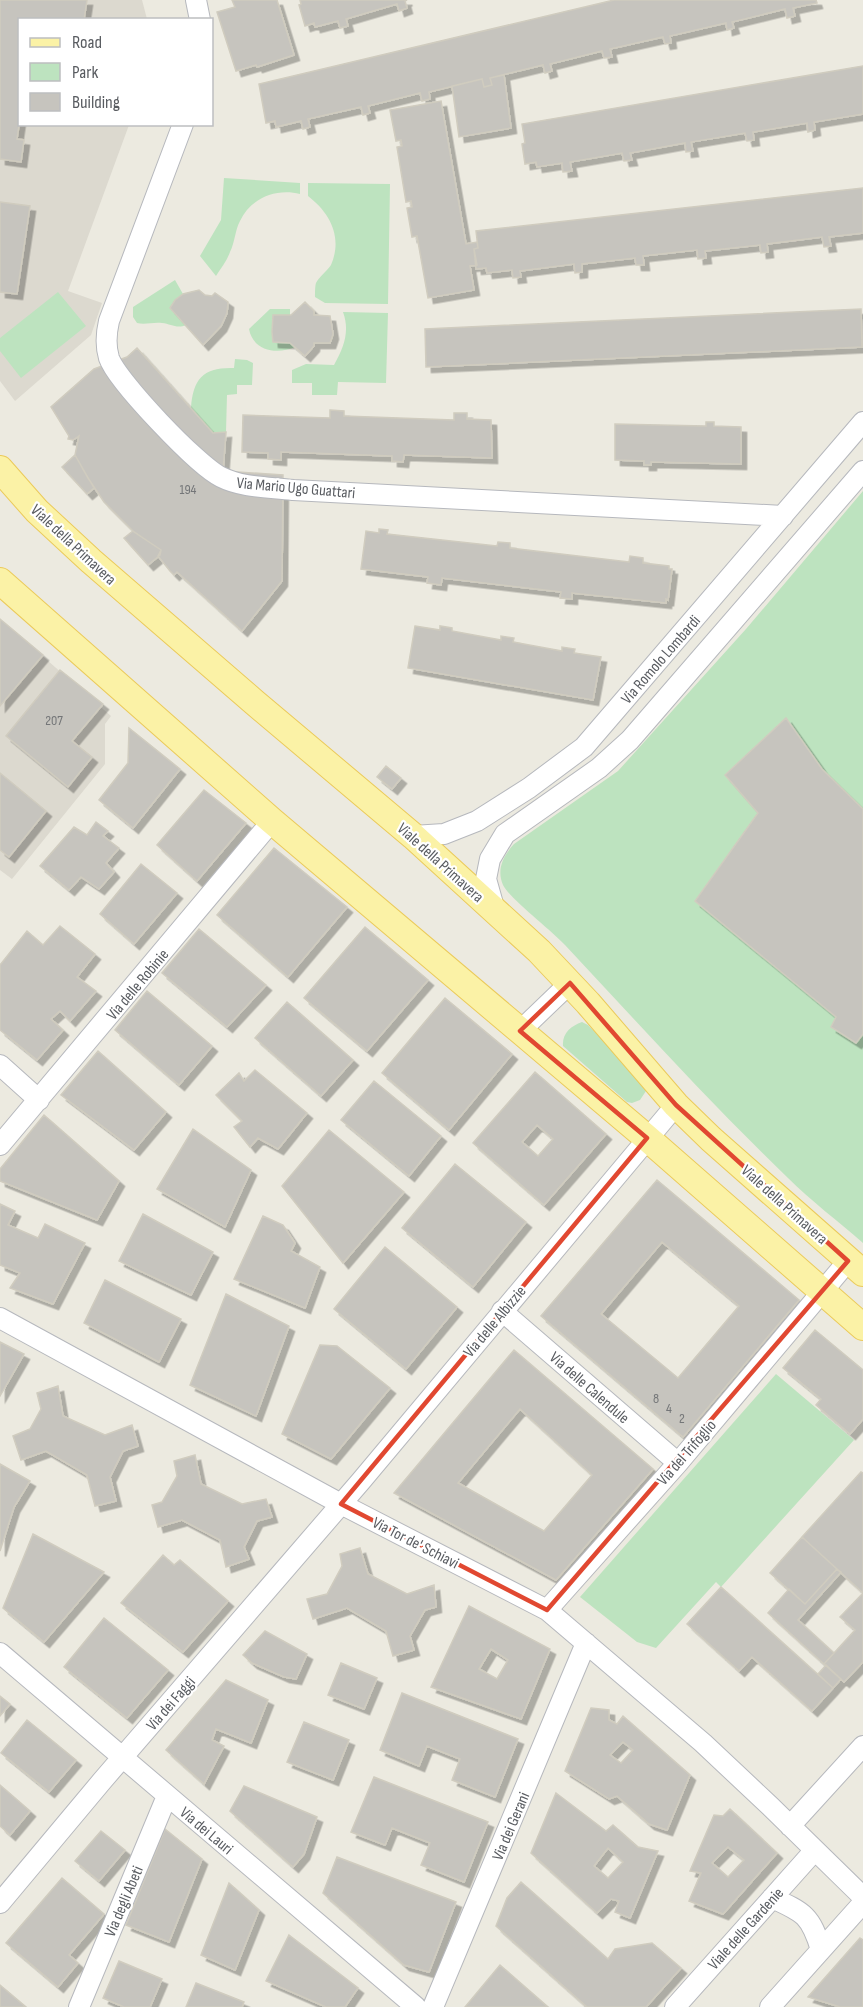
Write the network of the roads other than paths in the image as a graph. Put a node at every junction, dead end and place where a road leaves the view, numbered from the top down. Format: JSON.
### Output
{"nodes":[{"id":1,"x":196,"y":0,"type":"edge"},
{"id":2,"x":200,"y":18,"type":"edge"},
{"id":3,"x":182,"y":126,"type":"edge"},
{"id":4,"x":863,"y":422,"type":"edge"},
{"id":5,"x":0,"y":469,"type":"edge"},
{"id":6,"x":863,"y":471,"type":"edge"},
{"id":7,"x":783,"y":516,"type":"junction"},
{"id":8,"x":0,"y":581,"type":"edge"},
{"id":9,"x":272,"y":821,"type":"junction"},
{"id":10,"x":413,"y":836,"type":"junction"},
{"id":11,"x":495,"y":911,"type":"junction"},
{"id":12,"x":570,"y":983,"type":"junction"},
{"id":13,"x":520,"y":1031,"type":"junction"},
{"id":14,"x":0,"y":1065,"type":"edge"},
{"id":15,"x":39,"y":1100,"type":"junction"},
{"id":16,"x":676,"y":1105,"type":"junction"},
{"id":17,"x":647,"y":1138,"type":"junction"},
{"id":18,"x":0,"y":1145,"type":"edge"},
{"id":19,"x":856,"y":1267,"type":"edge"},
{"id":20,"x":823,"y":1292,"type":"junction"},
{"id":21,"x":502,"y":1311,"type":"junction"},
{"id":22,"x":0,"y":1318,"type":"edge"},
{"id":23,"x":863,"y":1328,"type":"edge"},
{"id":24,"x":678,"y":1463,"type":"junction"},
{"id":25,"x":341,"y":1504,"type":"junction"},
{"id":26,"x":547,"y":1610,"type":"junction"},
{"id":27,"x":586,"y":1643,"type":"junction"},
{"id":28,"x":0,"y":1653,"type":"edge"},
{"id":29,"x":863,"y":1746,"type":"edge"},
{"id":30,"x":123,"y":1757,"type":"junction"},
{"id":31,"x":167,"y":1796,"type":"junction"},
{"id":32,"x":790,"y":1826,"type":"junction"},
{"id":33,"x":815,"y":1850,"type":"junction"},
{"id":34,"x":863,"y":1897,"type":"edge"},
{"id":35,"x":772,"y":1898,"type":"junction"},
{"id":36,"x":0,"y":1903,"type":"edge"},
{"id":37,"x":863,"y":1903,"type":"edge"},
{"id":38,"x":821,"y":1950,"type":"junction"},
{"id":39,"x":79,"y":2007,"type":"edge"},
{"id":40,"x":416,"y":2007,"type":"edge"},
{"id":41,"x":433,"y":2007,"type":"edge"},
{"id":42,"x":675,"y":2007,"type":"edge"},
{"id":43,"x":770,"y":2007,"type":"edge"}],
"edges":[{"from":1,"to":2,"type":"street"},
{"from":3,"to":7,"type":"street","name":"Via Mario Ugo Guattari"},
{"from":4,"to":7,"type":"street","name":"Via Romolo Lombardi"},
{"from":5,"to":10,"type":"main road","name":"Viale della Primavera"},
{"from":6,"to":11,"type":"street","name":"Via Romolo Lombardi"},
{"from":7,"to":10,"type":"street","name":"Via Romolo Lombardi"},
{"from":8,"to":9,"type":"main road"},
{"from":9,"to":13,"type":"main road"},
{"from":9,"to":15,"type":"street","name":"Via delle Robinie"},
{"from":10,"to":11,"type":"main road","name":"Viale della Primavera"},
{"from":11,"to":12,"type":"main road","name":"Viale della Primavera"},
{"from":12,"to":13,"type":"street"},
{"from":12,"to":16,"type":"main road","name":"Viale della Primavera"},
{"from":13,"to":17,"type":"main road"},
{"from":14,"to":15,"type":"street"},
{"from":15,"to":18,"type":"street","name":"Via delle Robinie"},
{"from":16,"to":17,"type":"street","name":"Via delle Albizzie"},
{"from":16,"to":19,"type":"main road","name":"Viale della Primavera"},
{"from":17,"to":20,"type":"main road"},
{"from":17,"to":21,"type":"street","name":"Via delle Albizzie"},
{"from":19,"to":20,"type":"street","name":"Via del Trifoglio"},
{"from":20,"to":23,"type":"main road"},
{"from":20,"to":24,"type":"street","name":"Via del Trifoglio"},
{"from":21,"to":24,"type":"street","name":"Via delle Calendule"},
{"from":21,"to":25,"type":"street","name":"Via delle Albizzie"},
{"from":22,"to":25,"type":"street","name":"Via Tor de' Schiavi"},
{"from":24,"to":26,"type":"street","name":"Via del Trifoglio"},
{"from":25,"to":26,"type":"street","name":"Via Tor de' Schiavi"},
{"from":25,"to":30,"type":"street","name":"Via dei Faggi"},
{"from":26,"to":27,"type":"street","name":"Via Tor de' Schiavi"},
{"from":27,"to":32,"type":"street","name":"Via Tor de' Schiavi"},
{"from":27,"to":41,"type":"street","name":"Via dei Gerani"},
{"from":28,"to":30,"type":"street","name":"Via dei Lauri"},
{"from":29,"to":32,"type":"street"},
{"from":30,"to":31,"type":"street","name":"Via dei Lauri"},
{"from":30,"to":36,"type":"street","name":"Via dei Faggi"},
{"from":31,"to":39,"type":"street","name":"Via degli Abeti"},
{"from":31,"to":40,"type":"street","name":"Via dei Lauri"},
{"from":32,"to":33,"type":"street","name":"Via Tor de' Schiavi"},
{"from":33,"to":34,"type":"street","name":"Via Tor de' Schiavi"},
{"from":33,"to":35,"type":"street","name":"Viale delle Gardenie"},
{"from":35,"to":38,"type":"street"},
{"from":35,"to":42,"type":"street","name":"Viale delle Gardenie"},
{"from":37,"to":38,"type":"street"},
{"from":38,"to":43,"type":"street"}]}
